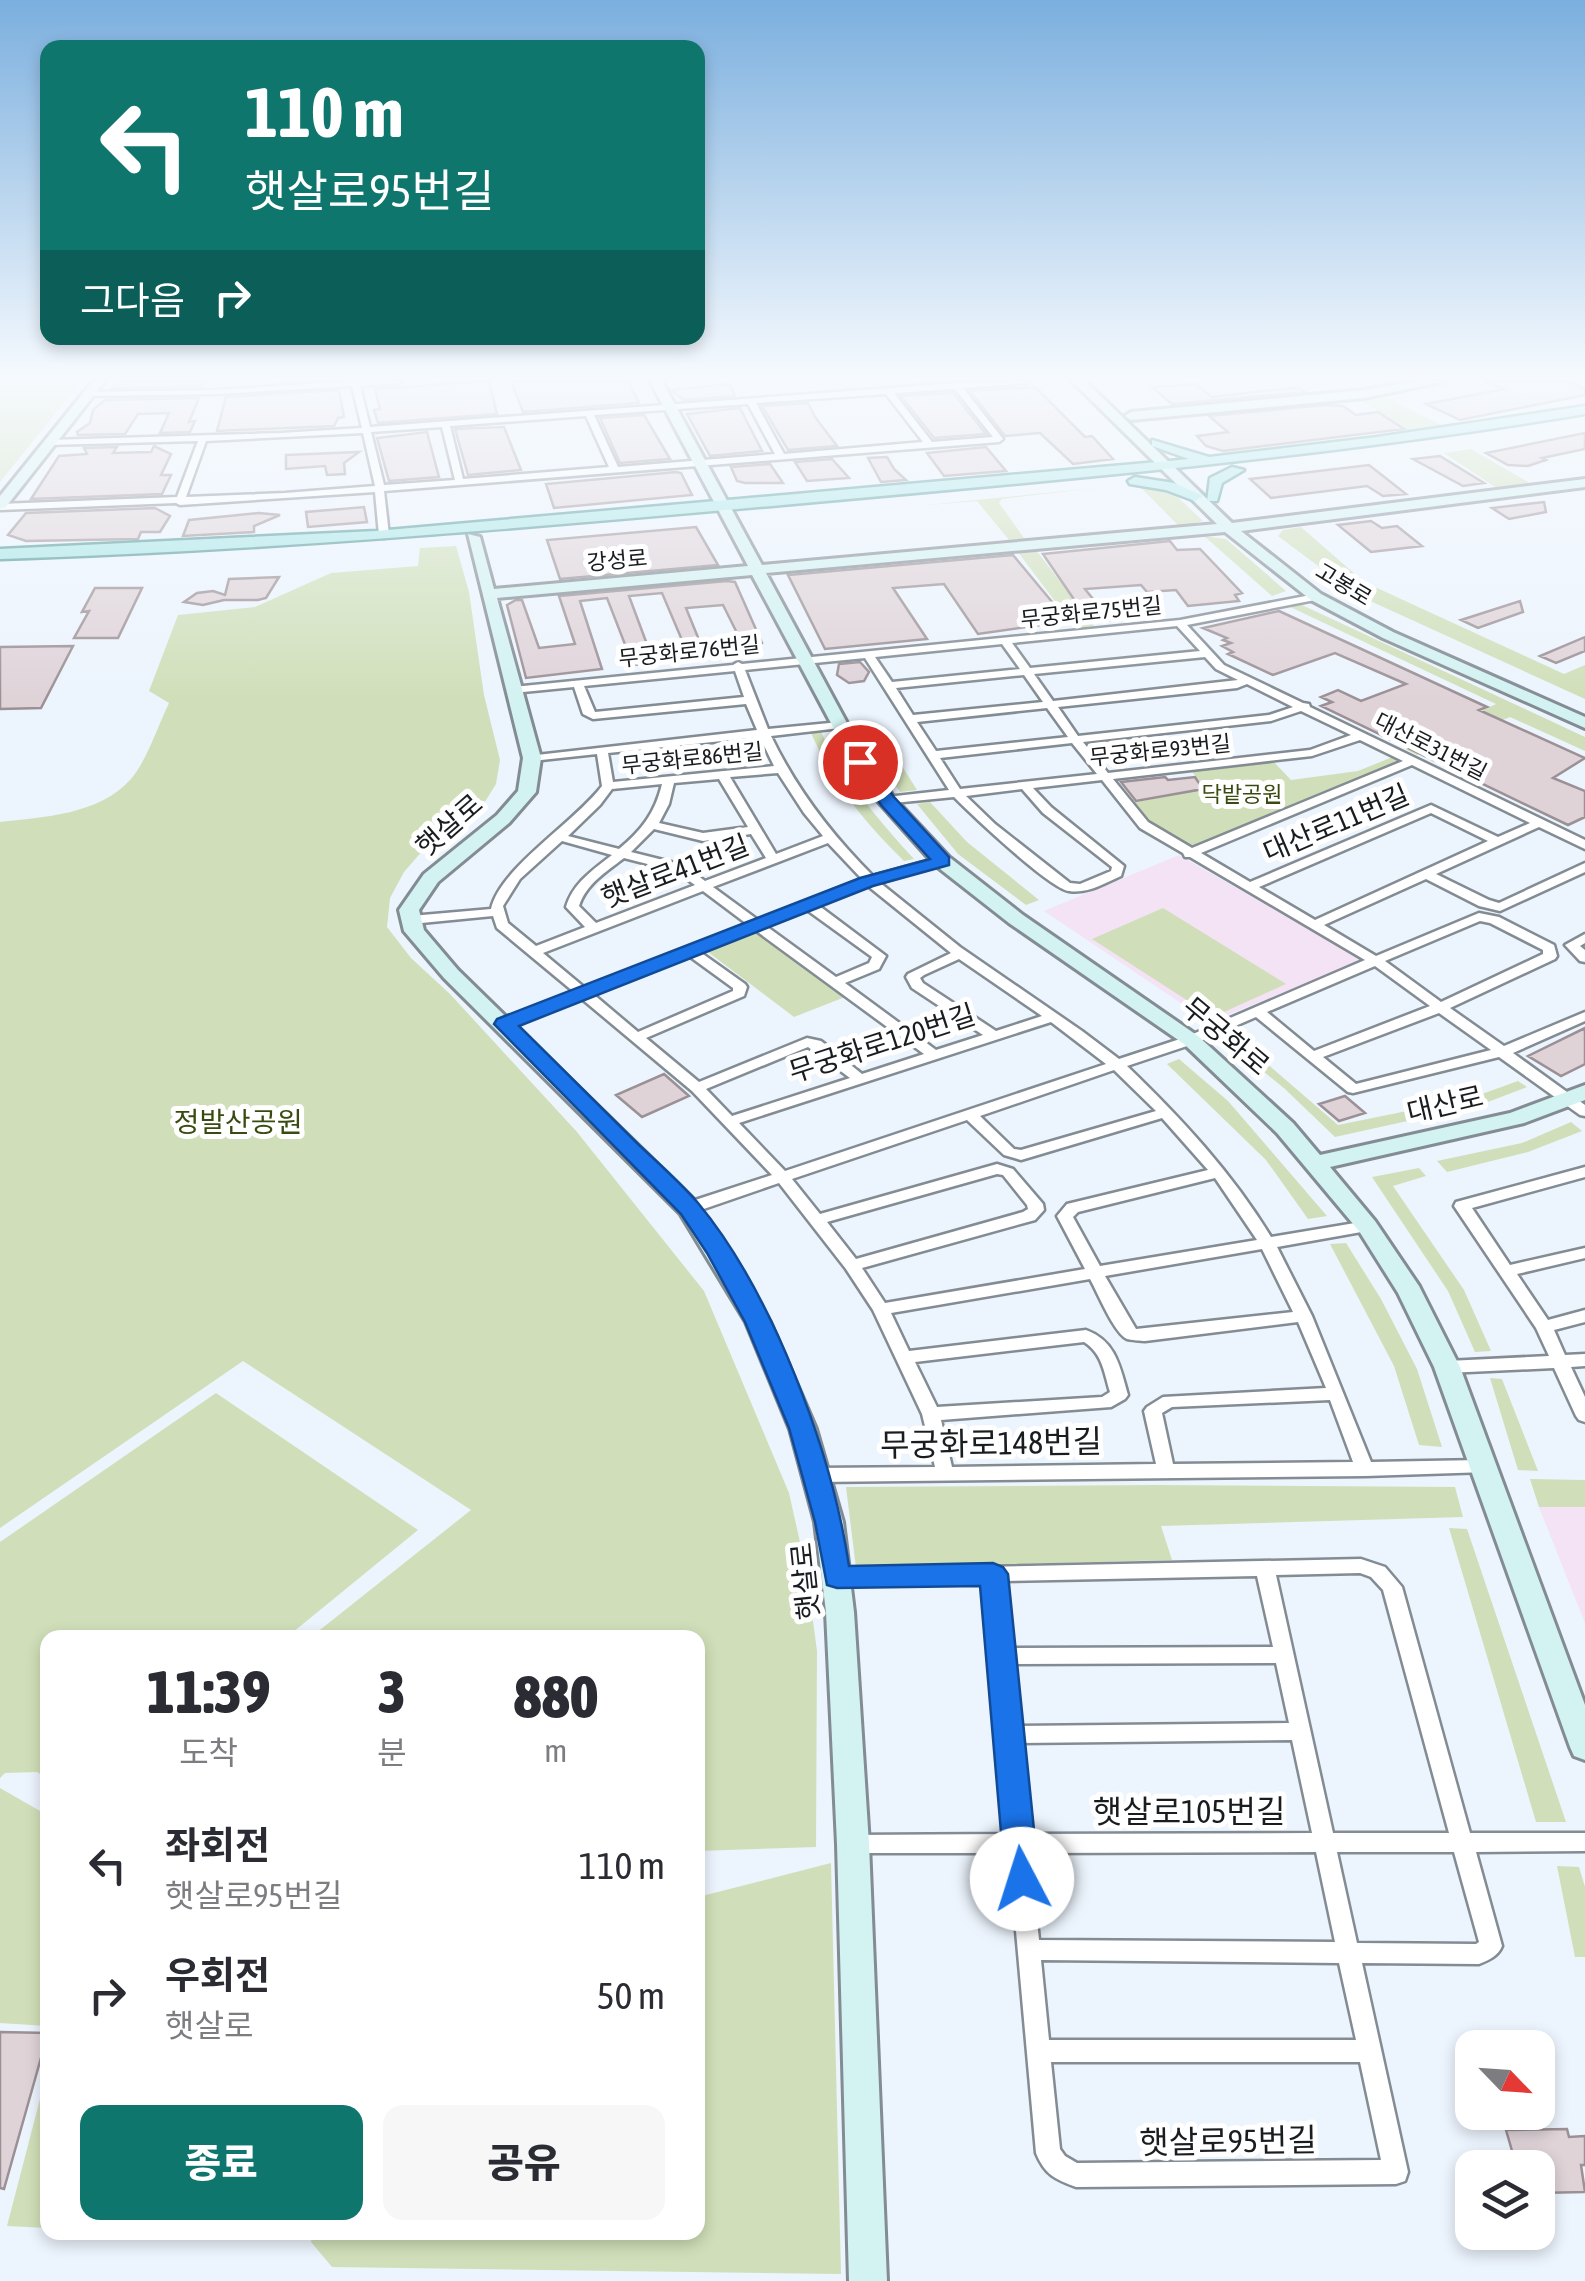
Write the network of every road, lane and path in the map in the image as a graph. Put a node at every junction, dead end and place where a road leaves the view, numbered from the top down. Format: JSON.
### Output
{"nodes":[{"id":1,"x":185,"y":487,"type":"edge"},
{"id":2,"x":401,"y":487,"type":"edge"},
{"id":3,"x":713,"y":487,"type":"edge"},
{"id":4,"x":962,"y":487,"type":"edge"},
{"id":5,"x":1021,"y":487,"type":"edge"},
{"id":6,"x":1174,"y":487,"type":"edge"},
{"id":7,"x":1194,"y":487,"type":"edge"},
{"id":8,"x":1211,"y":487,"type":"edge"},
{"id":9,"x":1557,"y":487,"type":"edge"},
{"id":10,"x":380,"y":489,"type":"junction"},
{"id":11,"x":1204,"y":497,"type":"junction"},
{"id":12,"x":180,"y":502,"type":"junction"},
{"id":13,"x":0,"y":506,"type":"edge"},
{"id":14,"x":725,"y":511,"type":"junction"},
{"id":15,"x":1248,"y":526,"type":"junction"},
{"id":16,"x":1229,"y":528,"type":"junction"},
{"id":17,"x":384,"y":535,"type":"junction"},
{"id":18,"x":474,"y":537,"type":"junction"},
{"id":19,"x":0,"y":554,"type":"edge"},
{"id":20,"x":0,"y":564,"type":"edge"},
{"id":21,"x":756,"y":570,"type":"junction"},
{"id":22,"x":488,"y":594,"type":"junction"},
{"id":23,"x":1316,"y":597,"type":"junction"},
{"id":24,"x":1180,"y":622,"type":"junction"},
{"id":25,"x":1005,"y":641,"type":"junction"},
{"id":26,"x":868,"y":654,"type":"junction"},
{"id":27,"x":1206,"y":654,"type":"junction"},
{"id":28,"x":804,"y":660,"type":"junction"},
{"id":29,"x":738,"y":665,"type":"junction"},
{"id":30,"x":1027,"y":672,"type":"junction"},
{"id":31,"x":1247,"y":680,"type":"junction"},
{"id":32,"x":577,"y":682,"type":"junction"},
{"id":33,"x":888,"y":686,"type":"junction"},
{"id":34,"x":513,"y":690,"type":"junction"},
{"id":35,"x":749,"y":700,"type":"junction"},
{"id":36,"x":1051,"y":705,"type":"junction"},
{"id":37,"x":1305,"y":706,"type":"junction"},
{"id":38,"x":1585,"y":713,"type":"edge"},
{"id":39,"x":910,"y":719,"type":"junction"},
{"id":40,"x":1585,"y":723,"type":"edge"},
{"id":41,"x":840,"y":725,"type":"junction"},
{"id":42,"x":765,"y":734,"type":"junction"},
{"id":43,"x":1363,"y":735,"type":"junction"},
{"id":44,"x":1075,"y":739,"type":"junction"},
{"id":45,"x":602,"y":751,"type":"junction"},
{"id":46,"x":933,"y":755,"type":"junction"},
{"id":47,"x":532,"y":758,"type":"junction"},
{"id":48,"x":1414,"y":760,"type":"junction"},
{"id":49,"x":780,"y":769,"type":"junction"},
{"id":50,"x":723,"y":775,"type":"junction"},
{"id":51,"x":1105,"y":776,"type":"junction"},
{"id":52,"x":668,"y":780,"type":"junction"},
{"id":53,"x":608,"y":786,"type":"junction"},
{"id":54,"x":1024,"y":786,"type":"junction"},
{"id":55,"x":958,"y":793,"type":"junction"},
{"id":56,"x":887,"y":801,"type":"junction"},
{"id":57,"x":1540,"y":823,"type":"junction"},
{"id":58,"x":652,"y":824,"type":"junction"},
{"id":59,"x":752,"y":830,"type":"junction"},
{"id":60,"x":562,"y":838,"type":"junction"},
{"id":61,"x":827,"y":839,"type":"junction"},
{"id":62,"x":1498,"y":840,"type":"junction"},
{"id":63,"x":1585,"y":845,"type":"edge"},
{"id":64,"x":625,"y":854,"type":"junction"},
{"id":65,"x":1189,"y":854,"type":"junction"},
{"id":66,"x":773,"y":860,"type":"junction"},
{"id":67,"x":942,"y":861,"type":"junction"},
{"id":68,"x":1585,"y":866,"type":"edge"},
{"id":69,"x":1426,"y":874,"type":"junction"},
{"id":70,"x":866,"y":882,"type":"junction"},
{"id":71,"x":702,"y":887,"type":"junction"},
{"id":72,"x":1249,"y":888,"type":"junction"},
{"id":73,"x":808,"y":904,"type":"junction"},
{"id":74,"x":498,"y":912,"type":"junction"},
{"id":75,"x":411,"y":920,"type":"junction"},
{"id":76,"x":754,"y":924,"type":"junction"},
{"id":77,"x":1314,"y":925,"type":"junction"},
{"id":78,"x":594,"y":928,"type":"junction"},
{"id":79,"x":1578,"y":942,"type":"edge"},
{"id":80,"x":688,"y":950,"type":"junction"},
{"id":81,"x":533,"y":952,"type":"junction"},
{"id":82,"x":959,"y":954,"type":"junction"},
{"id":83,"x":1585,"y":958,"type":"edge"},
{"id":84,"x":1379,"y":962,"type":"junction"},
{"id":85,"x":834,"y":983,"type":"junction"},
{"id":86,"x":581,"y":992,"type":"junction"},
{"id":87,"x":1443,"y":1006,"type":"junction"},
{"id":88,"x":1257,"y":1011,"type":"junction"},
{"id":89,"x":1585,"y":1016,"type":"edge"},
{"id":90,"x":1051,"y":1018,"type":"junction"},
{"id":91,"x":505,"y":1024,"type":"junction"},
{"id":92,"x":994,"y":1036,"type":"junction"},
{"id":93,"x":635,"y":1038,"type":"junction"},
{"id":94,"x":1191,"y":1040,"type":"junction"},
{"id":95,"x":1505,"y":1051,"type":"junction"},
{"id":96,"x":934,"y":1055,"type":"junction"},
{"id":97,"x":1313,"y":1056,"type":"junction"},
{"id":98,"x":1116,"y":1065,"type":"junction"},
{"id":99,"x":860,"y":1079,"type":"junction"},
{"id":100,"x":697,"y":1088,"type":"junction"},
{"id":101,"x":1579,"y":1101,"type":"edge"},
{"id":102,"x":1164,"y":1113,"type":"junction"},
{"id":103,"x":970,"y":1114,"type":"junction"},
{"id":104,"x":730,"y":1120,"type":"junction"},
{"id":105,"x":1315,"y":1163,"type":"junction"},
{"id":106,"x":1585,"y":1172,"type":"edge"},
{"id":107,"x":1216,"y":1173,"type":"junction"},
{"id":108,"x":782,"y":1177,"type":"junction"},
{"id":109,"x":690,"y":1208,"type":"junction"},
{"id":110,"x":817,"y":1220,"type":"junction"},
{"id":111,"x":1367,"y":1226,"type":"junction"},
{"id":112,"x":1267,"y":1243,"type":"junction"},
{"id":113,"x":1585,"y":1252,"type":"edge"},
{"id":114,"x":852,"y":1265,"type":"junction"},
{"id":115,"x":1507,"y":1271,"type":"junction"},
{"id":116,"x":1094,"y":1273,"type":"junction"},
{"id":117,"x":881,"y":1310,"type":"junction"},
{"id":118,"x":1304,"y":1316,"type":"junction"},
{"id":119,"x":1585,"y":1316,"type":"edge"},
{"id":120,"x":1544,"y":1327,"type":"junction"},
{"id":121,"x":906,"y":1357,"type":"junction"},
{"id":122,"x":1585,"y":1360,"type":"edge"},
{"id":123,"x":1562,"y":1361,"type":"junction"},
{"id":124,"x":1447,"y":1366,"type":"junction"},
{"id":125,"x":1338,"y":1394,"type":"junction"},
{"id":126,"x":931,"y":1414,"type":"junction"},
{"id":127,"x":1585,"y":1416,"type":"edge"},
{"id":128,"x":1482,"y":1467,"type":"junction"},
{"id":129,"x":1365,"y":1468,"type":"junction"},
{"id":130,"x":1166,"y":1471,"type":"junction"},
{"id":131,"x":945,"y":1473,"type":"junction"},
{"id":132,"x":816,"y":1475,"type":"junction"},
{"id":133,"x":1265,"y":1566,"type":"junction"},
{"id":134,"x":993,"y":1574,"type":"junction"},
{"id":135,"x":837,"y":1577,"type":"junction"},
{"id":136,"x":1285,"y":1655,"type":"junction"},
{"id":137,"x":1000,"y":1656,"type":"junction"},
{"id":138,"x":1302,"y":1731,"type":"junction"},
{"id":139,"x":1009,"y":1734,"type":"junction"},
{"id":140,"x":1585,"y":1747,"type":"edge"},
{"id":141,"x":1585,"y":1842,"type":"edge"},
{"id":142,"x":1327,"y":1843,"type":"junction"},
{"id":143,"x":1465,"y":1843,"type":"junction"},
{"id":144,"x":853,"y":1844,"type":"junction"},
{"id":145,"x":1019,"y":1844,"type":"junction"},
{"id":146,"x":1028,"y":1950,"type":"junction"},
{"id":147,"x":1350,"y":1954,"type":"junction"},
{"id":148,"x":1038,"y":2051,"type":"junction"},
{"id":149,"x":1371,"y":2052,"type":"junction"},
{"id":150,"x":868,"y":2281,"type":"edge"}],
"edges":[{"from":1,"to":12,"type":"street"},
{"from":2,"to":10,"type":"street"},
{"from":3,"to":14,"type":"main road","name":"무궁화로"},
{"from":4,"to":14,"type":"main road"},
{"from":5,"to":14,"type":"main road"},
{"from":6,"to":11,"type":"main road"},
{"from":7,"to":11,"type":"main road","name":"고봉로"},
{"from":8,"to":11,"type":"main road"},
{"from":9,"to":15,"type":"main road","name":"강성로"},
{"from":10,"to":12,"type":"street"},
{"from":10,"to":17,"type":"street"},
{"from":11,"to":15,"type":"main road","name":"고봉로"},
{"from":11,"to":16,"type":"main road","name":"고봉로"},
{"from":12,"to":13,"type":"street"},
{"from":14,"to":17,"type":"main road"},
{"from":14,"to":18,"type":"main road"},
{"from":14,"to":21,"type":"main road","name":"무궁화로"},
{"from":15,"to":16,"type":"main road","name":"강성로"},
{"from":15,"to":38,"type":"main road","name":"고봉로"},
{"from":16,"to":21,"type":"main road","name":"강성로"},
{"from":16,"to":23,"type":"main road","name":"고봉로"},
{"from":17,"to":19,"type":"main road"},
{"from":18,"to":20,"type":"main road"},
{"from":18,"to":22,"type":"main road"},
{"from":21,"to":22,"type":"main road","name":"강성로"},
{"from":21,"to":28,"type":"main road","name":"무궁화로"},
{"from":22,"to":34,"type":"main road"},
{"from":23,"to":24,"type":"street","name":"무궁화로75번길"},
{"from":23,"to":40,"type":"main road","name":"고봉로"},
{"from":24,"to":25,"type":"street","name":"무궁화로75번길"},
{"from":24,"to":27,"type":"street","name":"대산로31번길"},
{"from":25,"to":26,"type":"street","name":"무궁화로75번길"},
{"from":25,"to":30,"type":"street","name":"대산로11번길"},
{"from":26,"to":28,"type":"street","name":"무궁화로75번길"},
{"from":26,"to":33,"type":"street"},
{"from":27,"to":30,"type":"street"},
{"from":27,"to":31,"type":"street","name":"대산로31번길"},
{"from":28,"to":29,"type":"street","name":"무궁화로76번길"},
{"from":28,"to":41,"type":"main road","name":"무궁화로"},
{"from":29,"to":32,"type":"street","name":"무궁화로76번길"},
{"from":29,"to":35,"type":"street","name":"무궁화로86번길"},
{"from":30,"to":33,"type":"street"},
{"from":30,"to":36,"type":"street","name":"대산로11번길"},
{"from":31,"to":36,"type":"street"},
{"from":31,"to":37,"type":"street","name":"대산로31번길"},
{"from":32,"to":34,"type":"street","name":"무궁화로76번길"},
{"from":32,"to":35,"type":"street"},
{"from":33,"to":39,"type":"street"},
{"from":34,"to":47,"type":"main road"},
{"from":35,"to":42,"type":"street","name":"무궁화로86번길"},
{"from":36,"to":39,"type":"street"},
{"from":36,"to":44,"type":"street","name":"대산로11번길"},
{"from":37,"to":43,"type":"street","name":"대산로31번길"},
{"from":37,"to":44,"type":"street"},
{"from":39,"to":46,"type":"street"},
{"from":41,"to":42,"type":"street","name":"무궁화로86번길"},
{"from":41,"to":56,"type":"main road","name":"무궁화로"},
{"from":42,"to":45,"type":"street","name":"무궁화로86번길"},
{"from":42,"to":49,"type":"street","name":"무궁화로86번길"},
{"from":43,"to":48,"type":"street","name":"대산로31번길"},
{"from":43,"to":51,"type":"street","name":"무궁화로93번길"},
{"from":44,"to":46,"type":"street"},
{"from":44,"to":51,"type":"street","name":"대산로11번길"},
{"from":45,"to":47,"type":"street","name":"무궁화로86번길"},
{"from":45,"to":53,"type":"street","name":"무궁화로86번길"},
{"from":46,"to":55,"type":"street"},
{"from":47,"to":75,"type":"main road","name":"햇살로"},
{"from":48,"to":57,"type":"street","name":"대산로31번길"},
{"from":48,"to":65,"type":"street","name":"대산로11번길"},
{"from":49,"to":50,"type":"street","name":"무궁화로86번길"},
{"from":49,"to":61,"type":"street","name":"무궁화로86번길"},
{"from":50,"to":52,"type":"street","name":"무궁화로86번길"},
{"from":50,"to":59,"type":"street","name":"햇살로41번길"},
{"from":51,"to":54,"type":"street","name":"무궁화로93번길"},
{"from":51,"to":65,"type":"street","name":"대산로11번길"},
{"from":52,"to":53,"type":"street","name":"무궁화로86번길"},
{"from":52,"to":58,"type":"street","name":"햇살로41번길"},
{"from":53,"to":60,"type":"street","name":"무궁화로86번길"},
{"from":54,"to":55,"type":"street","name":"무궁화로93번길"},
{"from":54,"to":55,"type":"street"},
{"from":55,"to":56,"type":"street","name":"무궁화로93번길"},
{"from":56,"to":67,"type":"main road","name":"무궁화로"},
{"from":57,"to":62,"type":"street"},
{"from":57,"to":63,"type":"street","name":"대산로31번길"},
{"from":58,"to":59,"type":"street"},
{"from":58,"to":64,"type":"street","name":"햇살로41번길"},
{"from":59,"to":66,"type":"street","name":"햇살로41번길"},
{"from":60,"to":64,"type":"street"},
{"from":60,"to":74,"type":"street","name":"무궁화로86번길"},
{"from":61,"to":66,"type":"street","name":"햇살로41번길"},
{"from":61,"to":70,"type":"street","name":"무궁화로86번길"},
{"from":62,"to":69,"type":"street"},
{"from":62,"to":72,"type":"street","name":"대산로11번길"},
{"from":64,"to":71,"type":"street"},
{"from":64,"to":78,"type":"street","name":"햇살로41번길"},
{"from":65,"to":72,"type":"street","name":"대산로11번길"},
{"from":66,"to":71,"type":"street","name":"햇살로41번길"},
{"from":67,"to":70,"type":"street"},
{"from":67,"to":94,"type":"main road","name":"무궁화로"},
{"from":68,"to":69,"type":"street"},
{"from":69,"to":77,"type":"street"},
{"from":70,"to":73,"type":"street"},
{"from":70,"to":82,"type":"street","name":"무궁화로120번길"},
{"from":71,"to":76,"type":"street"},
{"from":71,"to":78,"type":"street","name":"햇살로41번길"},
{"from":72,"to":77,"type":"street","name":"대산로11번길"},
{"from":73,"to":76,"type":"street"},
{"from":73,"to":85,"type":"street"},
{"from":74,"to":75,"type":"street"},
{"from":74,"to":81,"type":"street"},
{"from":75,"to":91,"type":"main road","name":"햇살로"},
{"from":76,"to":80,"type":"street"},
{"from":76,"to":85,"type":"street"},
{"from":77,"to":84,"type":"street","name":"대산로11번길"},
{"from":78,"to":81,"type":"street","name":"햇살로41번길"},
{"from":79,"to":83,"type":"street"},
{"from":80,"to":86,"type":"street"},
{"from":80,"to":93,"type":"street"},
{"from":81,"to":86,"type":"street"},
{"from":82,"to":90,"type":"street","name":"무궁화로120번길"},
{"from":82,"to":92,"type":"street"},
{"from":84,"to":87,"type":"street","name":"대산로11번길"},
{"from":84,"to":87,"type":"street"},
{"from":84,"to":88,"type":"street"},
{"from":85,"to":96,"type":"street"},
{"from":86,"to":91,"type":"street"},
{"from":86,"to":93,"type":"street"},
{"from":87,"to":95,"type":"street","name":"대산로11번길"},
{"from":87,"to":97,"type":"street"},
{"from":88,"to":94,"type":"street"},
{"from":88,"to":97,"type":"street"},
{"from":89,"to":95,"type":"street"},
{"from":90,"to":92,"type":"street","name":"무궁화로120번길"},
{"from":90,"to":98,"type":"street","name":"무궁화로120번길"},
{"from":91,"to":109,"type":"main road","name":"햇살로"},
{"from":92,"to":96,"type":"street","name":"무궁화로120번길"},
{"from":93,"to":100,"type":"street"},
{"from":94,"to":98,"type":"street"},
{"from":94,"to":105,"type":"main road","name":"무궁화로"},
{"from":95,"to":97,"type":"street"},
{"from":95,"to":101,"type":"street","name":"대산로11번길"},
{"from":96,"to":99,"type":"street","name":"무궁화로120번길"},
{"from":98,"to":102,"type":"street","name":"무궁화로120번길"},
{"from":98,"to":103,"type":"street"},
{"from":99,"to":100,"type":"street"},
{"from":99,"to":104,"type":"street","name":"무궁화로120번길"},
{"from":100,"to":104,"type":"street"},
{"from":101,"to":105,"type":"main road","name":"대산로"},
{"from":102,"to":103,"type":"street"},
{"from":102,"to":107,"type":"street","name":"무궁화로120번길"},
{"from":103,"to":108,"type":"street"},
{"from":104,"to":108,"type":"street"},
{"from":105,"to":111,"type":"main road","name":"무궁화로"},
{"from":106,"to":115,"type":"street"},
{"from":107,"to":112,"type":"street","name":"무궁화로120번길"},
{"from":107,"to":116,"type":"street"},
{"from":108,"to":109,"type":"street"},
{"from":108,"to":110,"type":"street"},
{"from":109,"to":132,"type":"main road","name":"햇살로"},
{"from":110,"to":114,"type":"street"},
{"from":110,"to":114,"type":"street"},
{"from":111,"to":112,"type":"street"},
{"from":111,"to":124,"type":"main road","name":"무궁화로"},
{"from":112,"to":116,"type":"street"},
{"from":112,"to":118,"type":"street","name":"무궁화로120번길"},
{"from":113,"to":115,"type":"street"},
{"from":114,"to":117,"type":"street"},
{"from":115,"to":120,"type":"street"},
{"from":116,"to":117,"type":"street"},
{"from":116,"to":118,"type":"street"},
{"from":117,"to":121,"type":"street"},
{"from":118,"to":125,"type":"street","name":"무궁화로120번길"},
{"from":119,"to":120,"type":"street"},
{"from":120,"to":123,"type":"street"},
{"from":121,"to":126,"type":"street"},
{"from":121,"to":126,"type":"street","name":"무궁화로148번길"},
{"from":122,"to":123,"type":"street"},
{"from":123,"to":124,"type":"street"},
{"from":123,"to":127,"type":"street"},
{"from":124,"to":128,"type":"main road","name":"무궁화로"},
{"from":125,"to":129,"type":"street","name":"무궁화로120번길"},
{"from":125,"to":130,"type":"street"},
{"from":126,"to":131,"type":"street"},
{"from":128,"to":129,"type":"street","name":"무궁화로148번길"},
{"from":128,"to":140,"type":"main road","name":"무궁화로"},
{"from":129,"to":130,"type":"street","name":"무궁화로148번길"},
{"from":130,"to":131,"type":"street","name":"무궁화로148번길"},
{"from":131,"to":132,"type":"street","name":"무궁화로148번길"},
{"from":132,"to":135,"type":"main road","name":"햇살로"},
{"from":133,"to":134,"type":"street"},
{"from":133,"to":136,"type":"street","name":"햇살로95번길"},
{"from":133,"to":143,"type":"street"},
{"from":134,"to":135,"type":"street"},
{"from":134,"to":137,"type":"street","name":"햇살로95번길"},
{"from":135,"to":144,"type":"main road","name":"햇살로"},
{"from":136,"to":137,"type":"street"},
{"from":136,"to":138,"type":"street","name":"햇살로95번길"},
{"from":137,"to":139,"type":"street","name":"햇살로95번길"},
{"from":138,"to":139,"type":"street"},
{"from":138,"to":142,"type":"street","name":"햇살로95번길"},
{"from":139,"to":145,"type":"street","name":"햇살로95번길"},
{"from":141,"to":143,"type":"street","name":"햇살로105번길"},
{"from":142,"to":143,"type":"street","name":"햇살로105번길"},
{"from":142,"to":145,"type":"street","name":"햇살로105번길"},
{"from":142,"to":147,"type":"street","name":"햇살로95번길"},
{"from":143,"to":147,"type":"street"},
{"from":144,"to":145,"type":"street","name":"햇살로105번길"},
{"from":144,"to":150,"type":"main road","name":"햇살로"},
{"from":145,"to":146,"type":"street","name":"햇살로95번길"},
{"from":146,"to":147,"type":"street"},
{"from":146,"to":148,"type":"street","name":"햇살로95번길"},
{"from":147,"to":149,"type":"street","name":"햇살로95번길"},
{"from":148,"to":149,"type":"street"},
{"from":148,"to":149,"type":"street","name":"햇살로95번길"}]}
